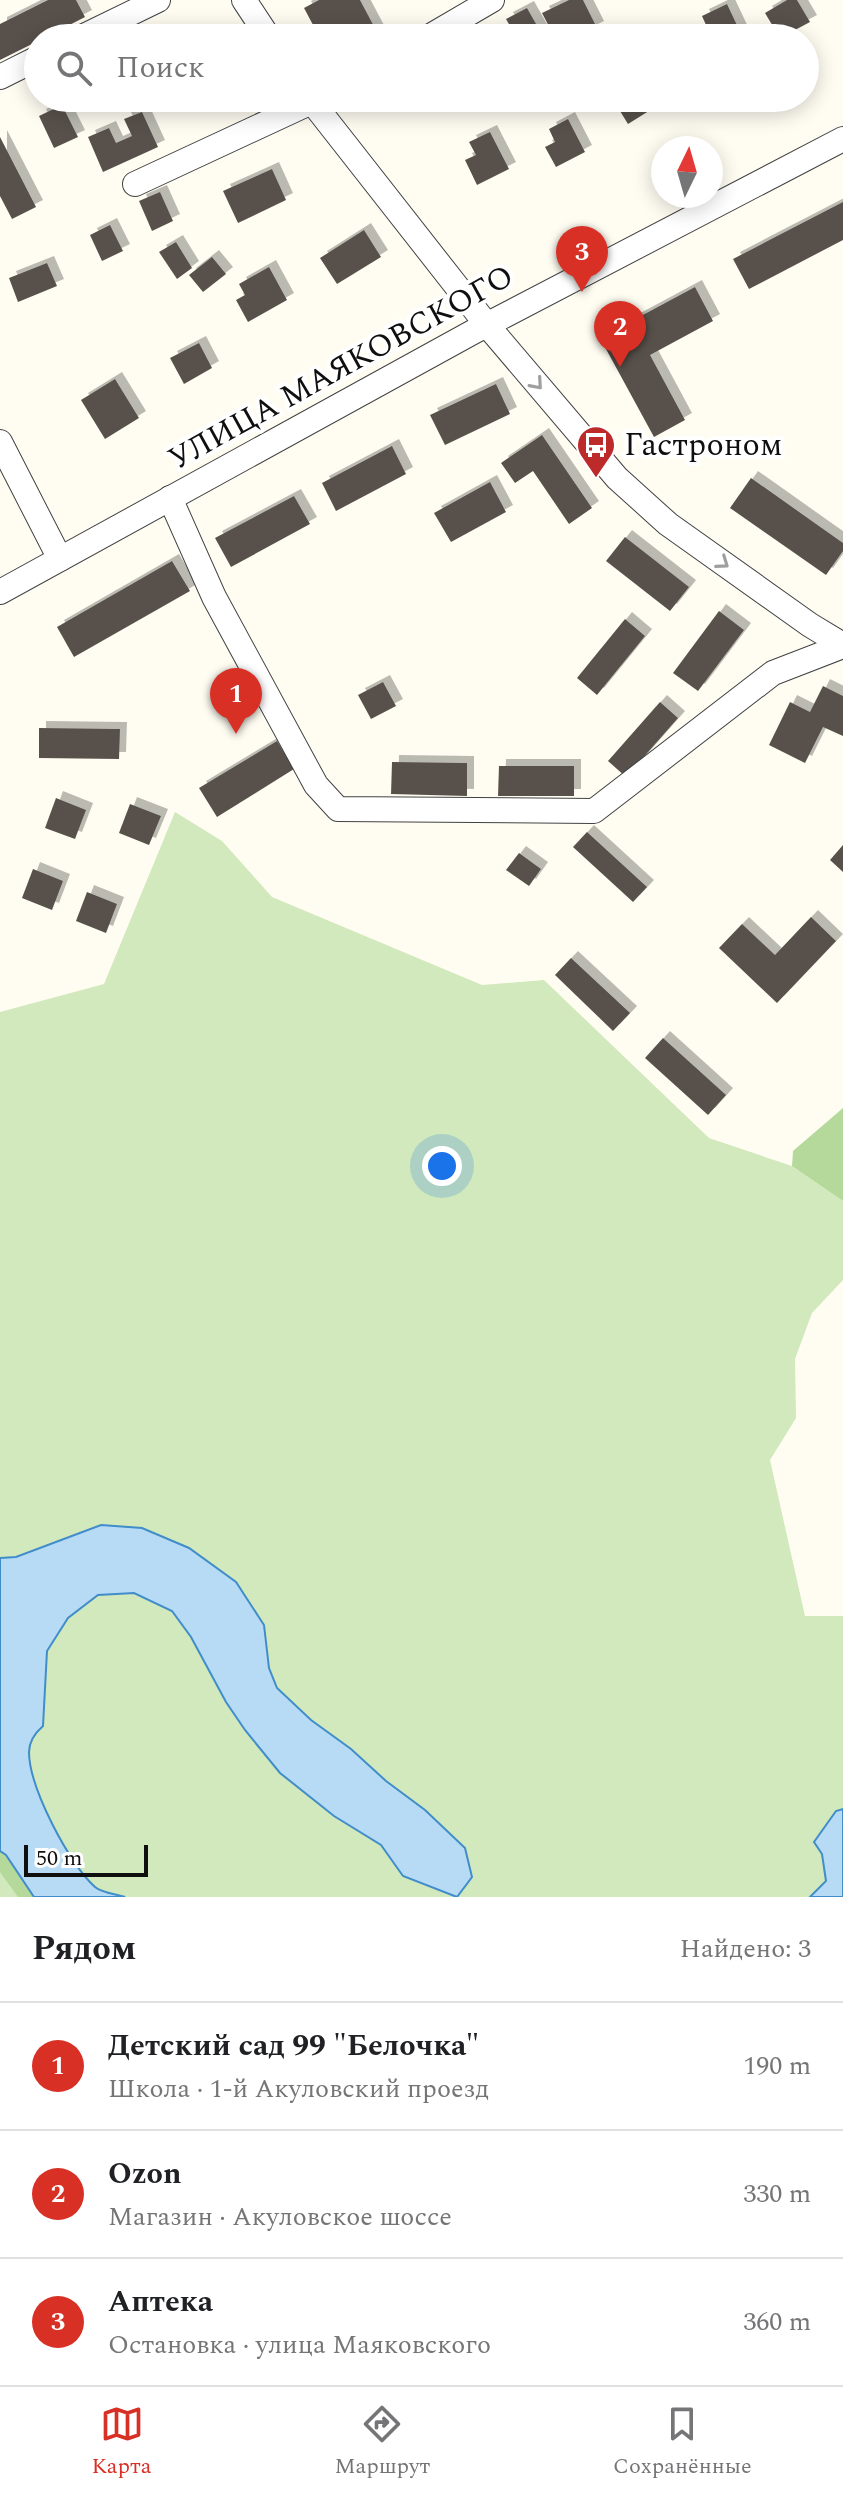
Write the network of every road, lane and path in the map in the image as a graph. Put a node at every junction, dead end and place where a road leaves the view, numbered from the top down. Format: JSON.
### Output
{"nodes":[{"id":1,"x":158,"y":0,"type":"edge"},
{"id":2,"x":244,"y":0,"type":"edge"},
{"id":3,"x":492,"y":0,"type":"edge"},
{"id":4,"x":109,"y":24,"type":"edge"},
{"id":5,"x":260,"y":24,"type":"edge"},
{"id":6,"x":451,"y":24,"type":"edge"},
{"id":7,"x":24,"y":65,"type":"edge"},
{"id":8,"x":0,"y":77,"type":"edge"},
{"id":9,"x":286,"y":112,"type":"edge"},
{"id":10,"x":323,"y":112,"type":"edge"},
{"id":11,"x":843,"y":139,"type":"edge"},
{"id":12,"x":135,"y":184,"type":"dead end"},
{"id":13,"x":487,"y":325,"type":"junction"},
{"id":14,"x":0,"y":442,"type":"edge"},
{"id":15,"x":170,"y":498,"type":"junction"},
{"id":16,"x":60,"y":559,"type":"junction"},
{"id":17,"x":0,"y":592,"type":"edge"},
{"id":18,"x":840,"y":636,"type":"edge"}],
"edges":[{"from":1,"to":4,"type":"street"},
{"from":2,"to":5,"type":"street"},
{"from":3,"to":6,"type":"street"},
{"from":7,"to":8,"type":"street"},
{"from":9,"to":12,"type":"street"},
{"from":10,"to":13,"type":"street"},
{"from":11,"to":13,"type":"street","name":"УЛИЦА МАЯКОВСКОГО"},
{"from":13,"to":15,"type":"street","name":"УЛИЦА МАЯКОВСКОГО"},
{"from":13,"to":18,"type":"street","one_way":true},
{"from":14,"to":16,"type":"street"},
{"from":15,"to":16,"type":"street","name":"УЛИЦА МАЯКОВСКОГО"},
{"from":15,"to":18,"type":"street"},
{"from":16,"to":17,"type":"street","name":"УЛИЦА МАЯКОВСКОГО"}]}
